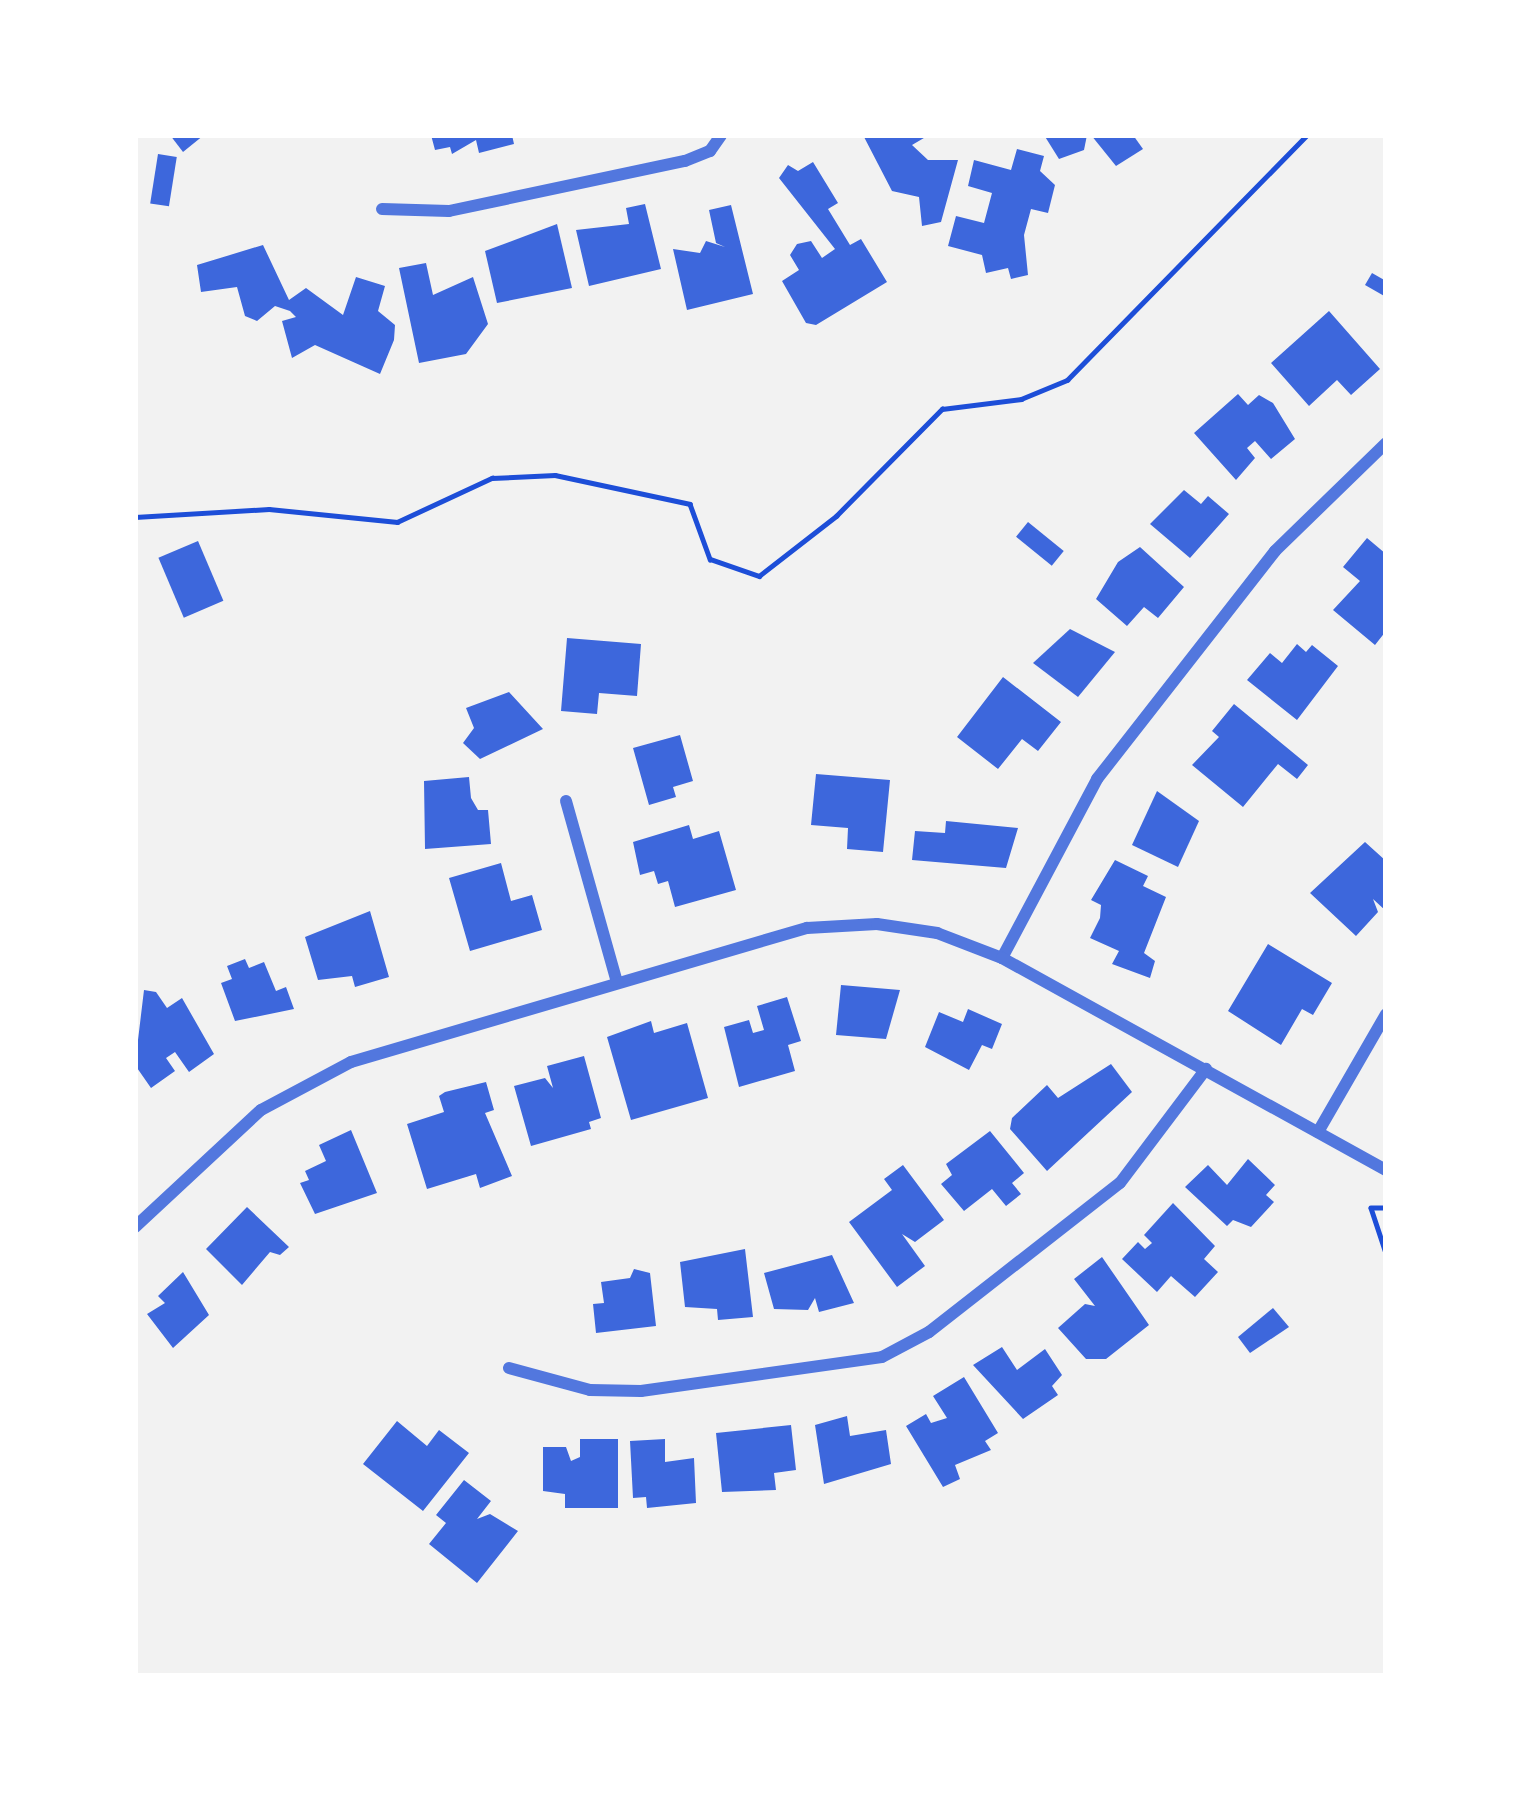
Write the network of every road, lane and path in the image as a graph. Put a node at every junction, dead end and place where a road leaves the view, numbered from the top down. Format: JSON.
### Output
{"nodes":[{"id":1,"x":721,"y":135,"type":"edge"},
{"id":2,"x":1307,"y":135,"type":"edge"},
{"id":3,"x":382,"y":209,"type":"dead end"},
{"id":4,"x":1386,"y":443,"type":"edge"},
{"id":5,"x":135,"y":445,"type":"edge"},
{"id":6,"x":135,"y":464,"type":"edge"},
{"id":7,"x":135,"y":517,"type":"edge"},
{"id":8,"x":566,"y":801,"type":"dead end"},
{"id":9,"x":1002,"y":958,"type":"junction"},
{"id":10,"x":617,"y":982,"type":"junction"},
{"id":11,"x":1386,"y":1014,"type":"edge"},
{"id":12,"x":1206,"y":1070,"type":"junction"},
{"id":13,"x":1318,"y":1132,"type":"junction"},
{"id":14,"x":1386,"y":1170,"type":"edge"},
{"id":15,"x":1386,"y":1208,"type":"edge"},
{"id":16,"x":135,"y":1227,"type":"edge"},
{"id":17,"x":1386,"y":1252,"type":"edge"},
{"id":18,"x":509,"y":1368,"type":"dead end"}],
"edges":[{"from":1,"to":3,"type":"street"},
{"from":2,"to":7,"type":"path"},
{"from":4,"to":9,"type":"street"},
{"from":5,"to":6,"type":"path"},
{"from":8,"to":10,"type":"street"},
{"from":9,"to":10,"type":"street"},
{"from":9,"to":12,"type":"street"},
{"from":10,"to":16,"type":"street"},
{"from":11,"to":13,"type":"street"},
{"from":12,"to":13,"type":"street"},
{"from":12,"to":18,"type":"street"},
{"from":13,"to":14,"type":"street"},
{"from":15,"to":17,"type":"path"}]}
